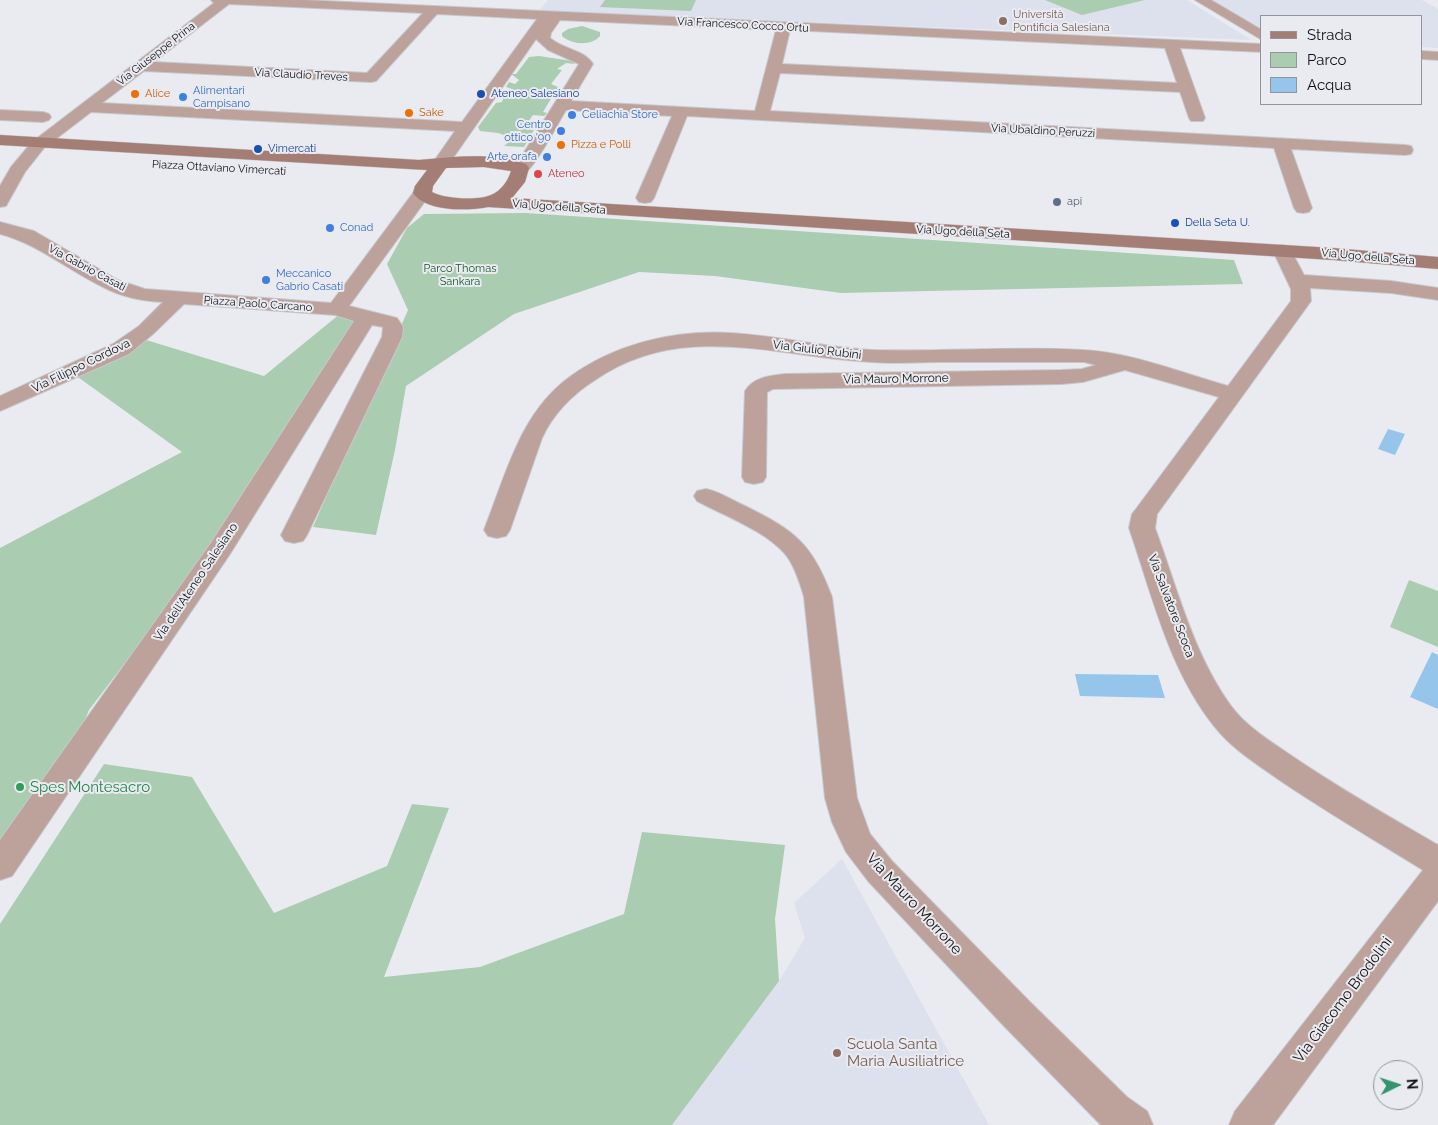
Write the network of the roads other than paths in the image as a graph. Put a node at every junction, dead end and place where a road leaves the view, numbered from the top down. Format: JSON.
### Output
{"nodes":[{"id":1,"x":218,"y":0,"type":"edge"},
{"id":2,"x":225,"y":0,"type":"edge"},
{"id":3,"x":1202,"y":0,"type":"edge"},
{"id":4,"x":432,"y":11,"type":"junction"},
{"id":5,"x":551,"y":16,"type":"junction"},
{"id":6,"x":784,"y":27,"type":"junction"},
{"id":7,"x":1260,"y":35,"type":"edge"},
{"id":8,"x":1171,"y":44,"type":"junction"},
{"id":9,"x":1260,"y":48,"type":"edge"},
{"id":10,"x":520,"y":50,"type":"junction"},
{"id":11,"x":566,"y":53,"type":"junction"},
{"id":12,"x":1423,"y":55,"type":"edge"},
{"id":13,"x":1438,"y":56,"type":"edge"},
{"id":14,"x":139,"y":66,"type":"junction"},
{"id":15,"x":773,"y":68,"type":"junction"},
{"id":16,"x":1186,"y":88,"type":"junction"},
{"id":17,"x":562,"y":105,"type":"junction"},
{"id":18,"x":86,"y":107,"type":"junction"},
{"id":19,"x":682,"y":112,"type":"junction"},
{"id":20,"x":0,"y":115,"type":"edge"},
{"id":21,"x":761,"y":116,"type":"junction"},
{"id":22,"x":43,"y":117,"type":"dead end"},
{"id":23,"x":1197,"y":118,"type":"dead end"},
{"id":24,"x":465,"y":127,"type":"junction"},
{"id":25,"x":0,"y":140,"type":"edge"},
{"id":26,"x":1280,"y":142,"type":"junction"},
{"id":27,"x":42,"y":143,"type":"junction"},
{"id":28,"x":1405,"y":150,"type":"dead end"},
{"id":29,"x":0,"y":154,"type":"edge"},
{"id":30,"x":28,"y":156,"type":"junction"},
{"id":31,"x":520,"y":168,"type":"junction"},
{"id":32,"x":430,"y":178,"type":"junction"},
{"id":33,"x":510,"y":189,"type":"junction"},
{"id":34,"x":645,"y":198,"type":"junction"},
{"id":35,"x":0,"y":202,"type":"edge"},
{"id":36,"x":489,"y":202,"type":"junction"},
{"id":37,"x":1303,"y":208,"type":"dead end"},
{"id":38,"x":0,"y":228,"type":"edge"},
{"id":39,"x":1438,"y":247,"type":"edge"},
{"id":40,"x":1282,"y":251,"type":"junction"},
{"id":41,"x":1438,"y":263,"type":"edge"},
{"id":42,"x":1298,"y":280,"type":"junction"},
{"id":43,"x":1438,"y":294,"type":"edge"},
{"id":44,"x":178,"y":299,"type":"junction"},
{"id":45,"x":338,"y":310,"type":"junction"},
{"id":46,"x":366,"y":318,"type":"junction"},
{"id":47,"x":1124,"y":363,"type":"junction"},
{"id":48,"x":1233,"y":394,"type":"junction"},
{"id":49,"x":0,"y":404,"type":"edge"},
{"id":50,"x":754,"y":477,"type":"dead end"},
{"id":51,"x":706,"y":496,"type":"dead end"},
{"id":52,"x":497,"y":530,"type":"dead end"},
{"id":53,"x":294,"y":535,"type":"dead end"},
{"id":54,"x":1438,"y":862,"type":"edge"},
{"id":55,"x":0,"y":866,"type":"edge"},
{"id":56,"x":1438,"y":875,"type":"edge"},
{"id":57,"x":1133,"y":1125,"type":"edge"},
{"id":58,"x":1249,"y":1125,"type":"edge"}],
"edges":[{"from":1,"to":2,"type":"street","name":"Via Francesco Cocco Ortu"},
{"from":2,"to":4,"type":"street","name":"Via Francesco Cocco Ortu"},
{"from":2,"to":14,"type":"street","name":"Via Giuseppe Prina"},
{"from":3,"to":7,"type":"street"},
{"from":4,"to":5,"type":"street","name":"Via Francesco Cocco Ortu"},
{"from":4,"to":14,"type":"street","name":"Via Claudio Treves"},
{"from":5,"to":6,"type":"street","name":"Via Francesco Cocco Ortu"},
{"from":5,"to":10,"type":"street"},
{"from":5,"to":11,"type":"street"},
{"from":6,"to":8,"type":"street","name":"Via Francesco Cocco Ortu"},
{"from":6,"to":15,"type":"street"},
{"from":8,"to":9,"type":"street","name":"Via Francesco Cocco Ortu"},
{"from":8,"to":16,"type":"street"},
{"from":10,"to":11,"type":"street"},
{"from":10,"to":24,"type":"street"},
{"from":11,"to":17,"type":"street"},
{"from":12,"to":13,"type":"street"},
{"from":14,"to":18,"type":"street","name":"Via Giuseppe Prina"},
{"from":15,"to":16,"type":"street"},
{"from":15,"to":21,"type":"street"},
{"from":16,"to":23,"type":"street"},
{"from":17,"to":19,"type":"street","name":"Via Ubaldino Peruzzi"},
{"from":17,"to":31,"type":"street"},
{"from":18,"to":24,"type":"street"},
{"from":18,"to":27,"type":"street"},
{"from":19,"to":21,"type":"street","name":"Via Ubaldino Peruzzi"},
{"from":19,"to":34,"type":"street"},
{"from":20,"to":22,"type":"street"},
{"from":21,"to":26,"type":"street","name":"Via Ubaldino Peruzzi"},
{"from":24,"to":32,"type":"street"},
{"from":25,"to":27,"type":"street","name":"Piazza Ottaviano Vimercati"},
{"from":26,"to":28,"type":"street","name":"Via Ubaldino Peruzzi"},
{"from":26,"to":37,"type":"street"},
{"from":27,"to":30,"type":"street"},
{"from":27,"to":32,"type":"street","name":"Piazza Ottaviano Vimercati"},
{"from":29,"to":30,"type":"street","name":"Piazza Ottaviano Vimercati"},
{"from":30,"to":32,"type":"street","name":"Piazza Ottaviano Vimercati"},
{"from":30,"to":35,"type":"street"},
{"from":31,"to":32,"type":"street"},
{"from":31,"to":33,"type":"street"},
{"from":32,"to":36,"type":"street","name":"Via Ugo della Seta"},
{"from":32,"to":45,"type":"street"},
{"from":33,"to":34,"type":"street","name":"Via Ugo della Seta"},
{"from":33,"to":36,"type":"street"},
{"from":34,"to":39,"type":"street","name":"Via Ugo della Seta"},
{"from":36,"to":40,"type":"street","name":"Via Ugo della Seta"},
{"from":38,"to":44,"type":"street","name":"Via Gabrio Casati"},
{"from":40,"to":41,"type":"street","name":"Via Ugo della Seta"},
{"from":40,"to":42,"type":"street"},
{"from":42,"to":43,"type":"street"},
{"from":42,"to":48,"type":"street","name":"Via Salvatore Scoca"},
{"from":44,"to":45,"type":"street","name":"Piazza Paolo Carcano"},
{"from":44,"to":49,"type":"street","name":"Via Filippo Cordova"},
{"from":45,"to":46,"type":"street"},
{"from":46,"to":53,"type":"street"},
{"from":46,"to":55,"type":"street","name":"Via dell'Ateneo Salesiano"},
{"from":47,"to":48,"type":"street","name":"Via Giulio Rubini"},
{"from":47,"to":50,"type":"street","name":"Via Mauro Morrone"},
{"from":47,"to":52,"type":"street","name":"Via Giulio Rubini"},
{"from":48,"to":54,"type":"street","name":"Via Salvatore Scoca"},
{"from":51,"to":57,"type":"street","name":"Via Mauro Morrone"},
{"from":56,"to":58,"type":"street","name":"Via Giacomo Brodolini"}]}
